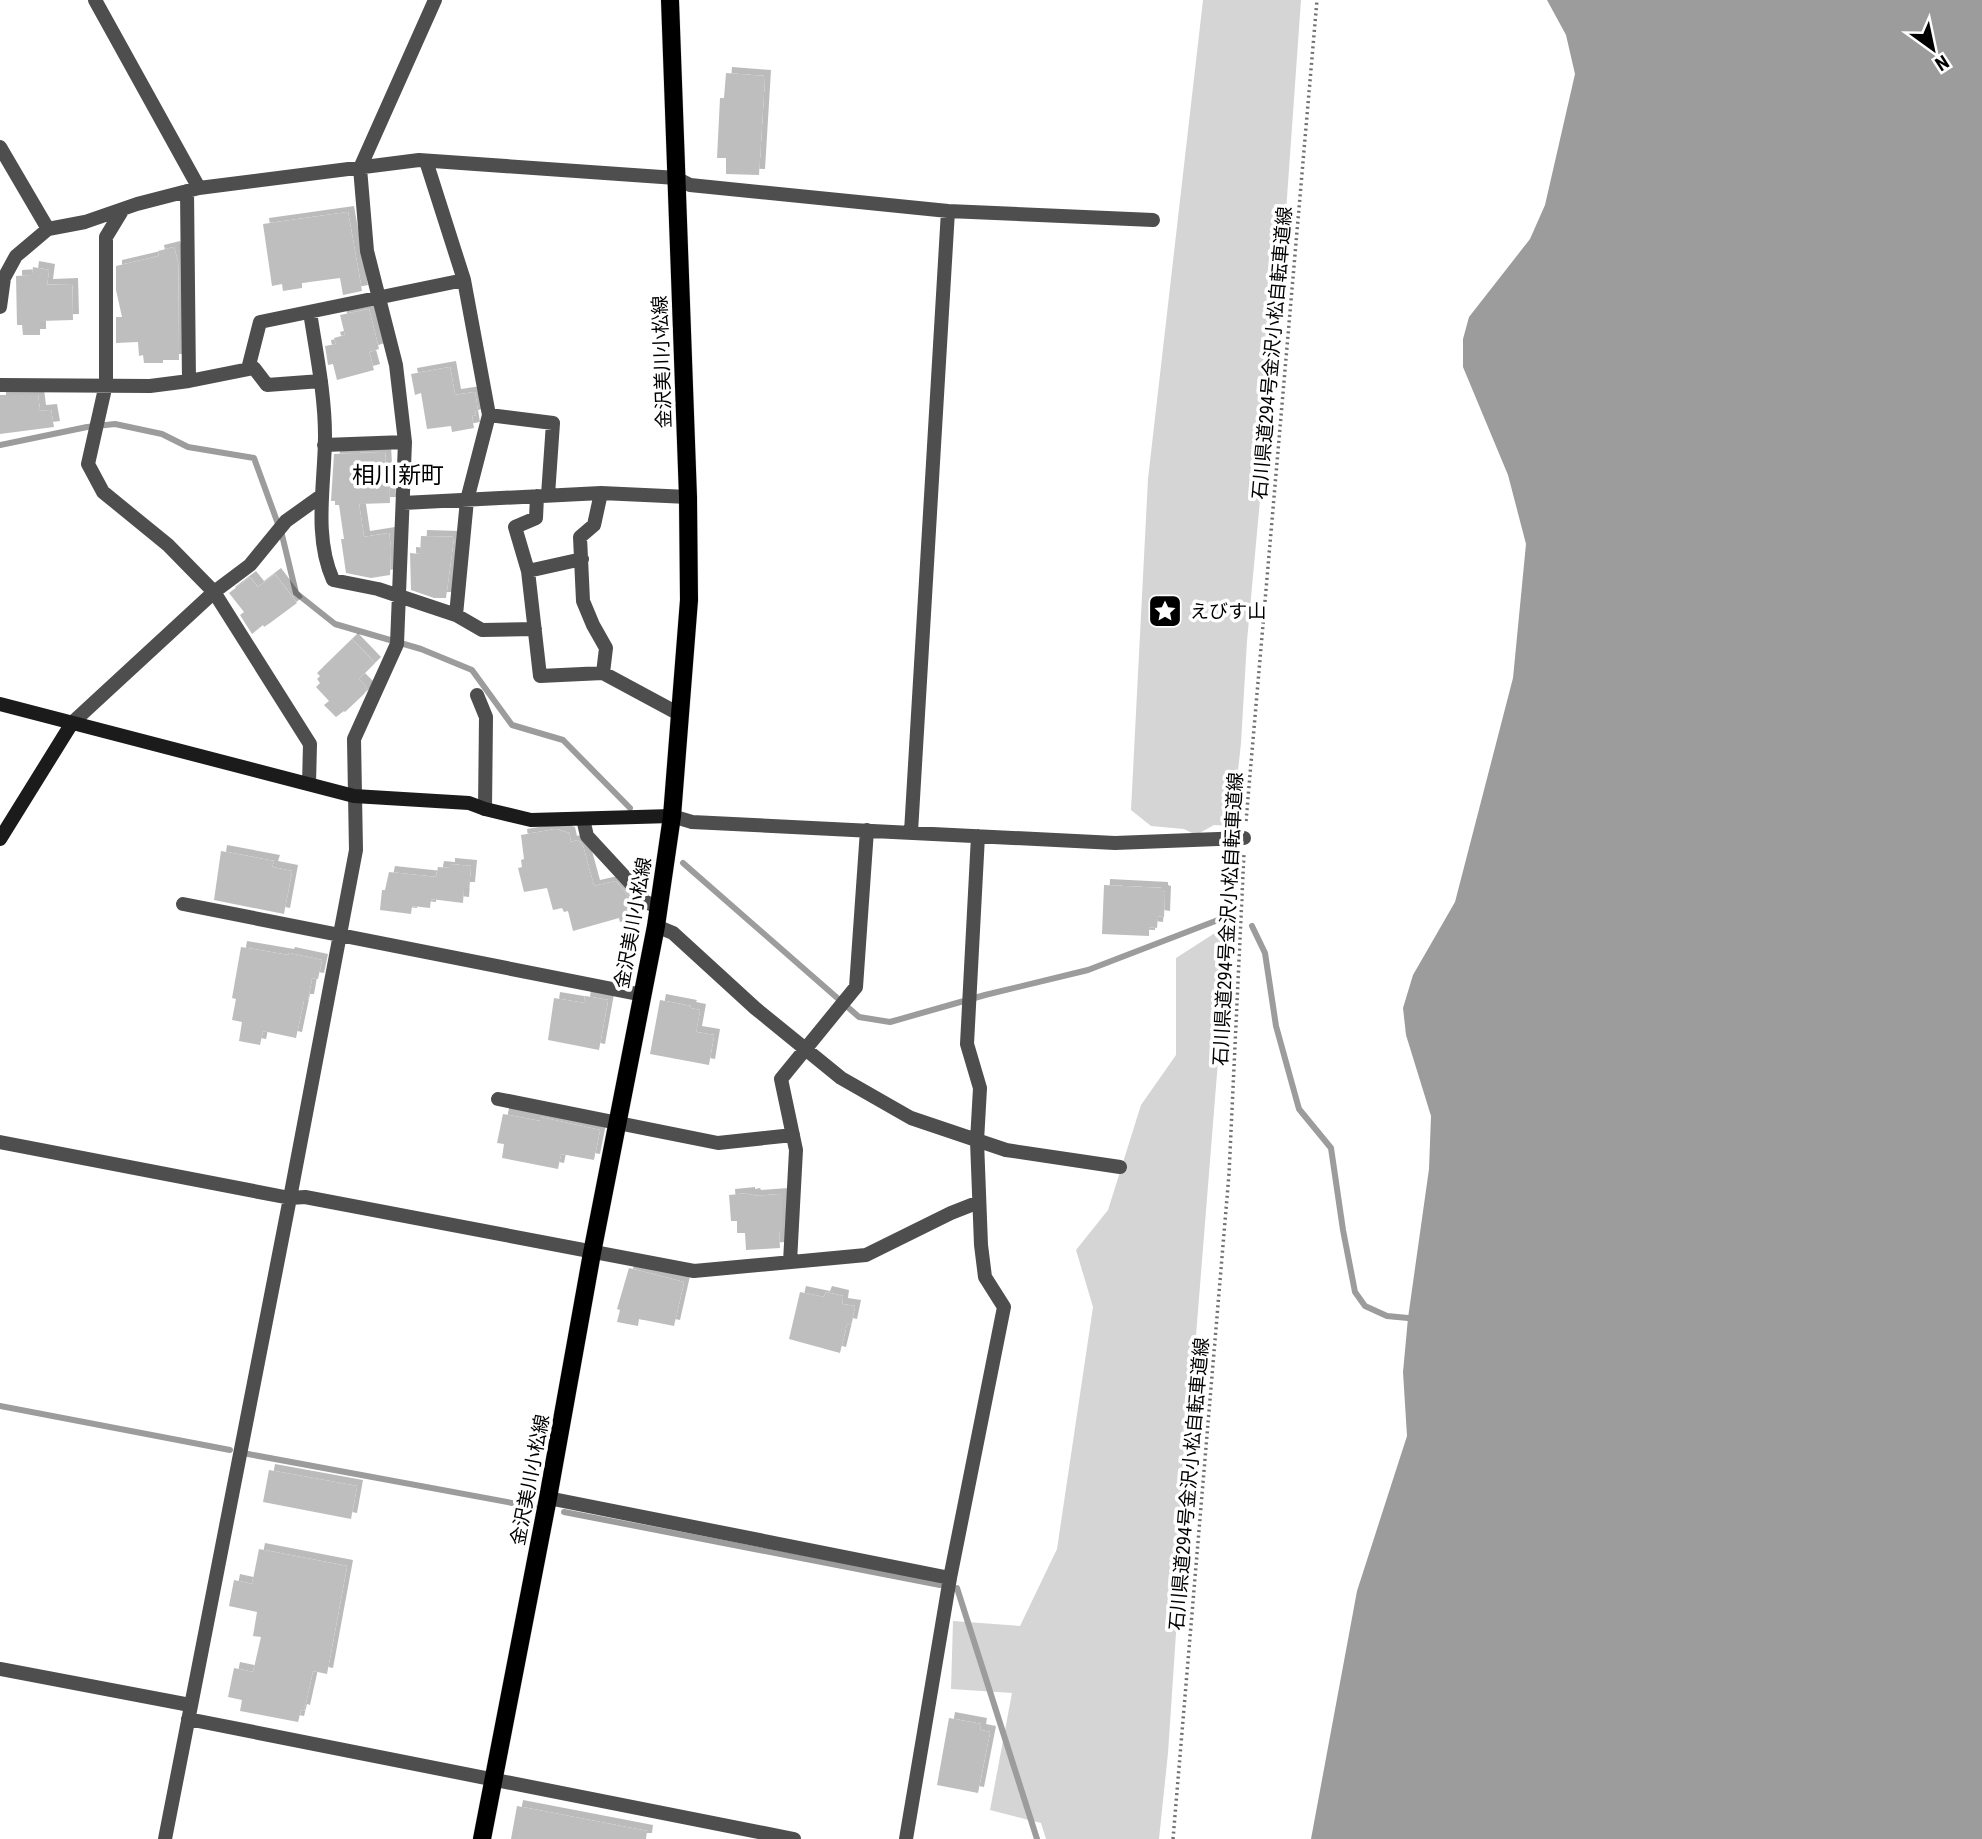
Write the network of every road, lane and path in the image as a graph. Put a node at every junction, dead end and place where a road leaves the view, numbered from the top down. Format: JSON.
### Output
{"nodes":[{"id":1,"x":95,"y":0,"type":"edge"},
{"id":2,"x":435,"y":0,"type":"edge"},
{"id":3,"x":670,"y":0,"type":"edge"},
{"id":4,"x":1317,"y":0,"type":"edge"},
{"id":5,"x":0,"y":147,"type":"edge"},
{"id":6,"x":426,"y":161,"type":"junction"},
{"id":7,"x":360,"y":168,"type":"junction"},
{"id":8,"x":676,"y":178,"type":"junction"},
{"id":9,"x":193,"y":190,"type":"junction"},
{"id":10,"x":123,"y":209,"type":"junction"},
{"id":11,"x":948,"y":211,"type":"junction"},
{"id":12,"x":1153,"y":220,"type":"dead end"},
{"id":13,"x":48,"y":229,"type":"junction"},
{"id":14,"x":464,"y":280,"type":"junction"},
{"id":15,"x":379,"y":297,"type":"junction"},
{"id":16,"x":0,"y":307,"type":"edge"},
{"id":17,"x":310,"y":312,"type":"junction"},
{"id":18,"x":248,"y":369,"type":"junction"},
{"id":19,"x":189,"y":381,"type":"junction"},
{"id":20,"x":321,"y":381,"type":"junction"},
{"id":21,"x":106,"y":384,"type":"junction"},
{"id":22,"x":0,"y":385,"type":"edge"},
{"id":23,"x":489,"y":415,"type":"junction"},
{"id":24,"x":405,"y":442,"type":"junction"},
{"id":25,"x":324,"y":445,"type":"junction"},
{"id":26,"x":601,"y":493,"type":"junction"},
{"id":27,"x":321,"y":496,"type":"junction"},
{"id":28,"x":543,"y":496,"type":"junction"},
{"id":29,"x":688,"y":497,"type":"junction"},
{"id":30,"x":467,"y":500,"type":"junction"},
{"id":31,"x":403,"y":503,"type":"junction"},
{"id":32,"x":582,"y":558,"type":"junction"},
{"id":33,"x":528,"y":571,"type":"junction"},
{"id":34,"x":214,"y":592,"type":"junction"},
{"id":35,"x":399,"y":596,"type":"junction"},
{"id":36,"x":456,"y":615,"type":"junction"},
{"id":37,"x":535,"y":629,"type":"junction"},
{"id":38,"x":603,"y":673,"type":"junction"},
{"id":39,"x":477,"y":695,"type":"dead end"},
{"id":40,"x":0,"y":704,"type":"edge"},
{"id":41,"x":681,"y":715,"type":"junction"},
{"id":42,"x":72,"y":723,"type":"junction"},
{"id":43,"x":309,"y":784,"type":"junction"},
{"id":44,"x":354,"y":796,"type":"junction"},
{"id":45,"x":485,"y":809,"type":"junction"},
{"id":46,"x":672,"y":816,"type":"junction"},
{"id":47,"x":583,"y":819,"type":"junction"},
{"id":48,"x":867,"y":830,"type":"junction"},
{"id":49,"x":911,"y":832,"type":"junction"},
{"id":50,"x":978,"y":836,"type":"junction"},
{"id":51,"x":1244,"y":838,"type":"junction"},
{"id":52,"x":0,"y":839,"type":"edge"},
{"id":53,"x":183,"y":904,"type":"dead end"},
{"id":54,"x":657,"y":917,"type":"junction"},
{"id":55,"x":340,"y":935,"type":"junction"},
{"id":56,"x":643,"y":995,"type":"junction"},
{"id":57,"x":805,"y":1049,"type":"junction"},
{"id":58,"x":498,"y":1099,"type":"dead end"},
{"id":59,"x":618,"y":1123,"type":"junction"},
{"id":60,"x":793,"y":1135,"type":"junction"},
{"id":61,"x":977,"y":1141,"type":"junction"},
{"id":62,"x":0,"y":1142,"type":"edge"},
{"id":63,"x":1120,"y":1167,"type":"dead end"},
{"id":64,"x":290,"y":1198,"type":"junction"},
{"id":65,"x":979,"y":1202,"type":"junction"},
{"id":66,"x":592,"y":1253,"type":"junction"},
{"id":67,"x":790,"y":1262,"type":"junction"},
{"id":68,"x":548,"y":1498,"type":"junction"},
{"id":69,"x":950,"y":1578,"type":"junction"},
{"id":70,"x":0,"y":1669,"type":"edge"},
{"id":71,"x":189,"y":1712,"type":"junction"},
{"id":72,"x":494,"y":1779,"type":"junction"},
{"id":73,"x":165,"y":1839,"type":"edge"},
{"id":74,"x":482,"y":1839,"type":"edge"},
{"id":75,"x":794,"y":1839,"type":"edge"},
{"id":76,"x":906,"y":1839,"type":"edge"},
{"id":77,"x":1173,"y":1839,"type":"edge"}],
"edges":[{"from":1,"to":9,"type":"street"},
{"from":2,"to":7,"type":"street"},
{"from":3,"to":8,"type":"main road","name":"金沢美川小松線"},
{"from":4,"to":51,"type":"path","name":"石川県道294号金沢小松自転車道線"},
{"from":5,"to":13,"type":"street"},
{"from":6,"to":7,"type":"street"},
{"from":6,"to":8,"type":"street"},
{"from":6,"to":14,"type":"street"},
{"from":7,"to":9,"type":"street"},
{"from":7,"to":15,"type":"street"},
{"from":8,"to":11,"type":"street"},
{"from":8,"to":29,"type":"main road","name":"金沢美川小松線"},
{"from":9,"to":10,"type":"street"},
{"from":9,"to":19,"type":"street"},
{"from":10,"to":13,"type":"street"},
{"from":10,"to":21,"type":"street"},
{"from":11,"to":12,"type":"street"},
{"from":11,"to":49,"type":"street"},
{"from":13,"to":16,"type":"street"},
{"from":14,"to":15,"type":"street"},
{"from":14,"to":23,"type":"street"},
{"from":15,"to":17,"type":"street"},
{"from":15,"to":24,"type":"street"},
{"from":17,"to":18,"type":"street"},
{"from":17,"to":20,"type":"street"},
{"from":18,"to":19,"type":"street"},
{"from":18,"to":20,"type":"street"},
{"from":19,"to":21,"type":"street"},
{"from":20,"to":25,"type":"street"},
{"from":21,"to":22,"type":"street"},
{"from":21,"to":34,"type":"street"},
{"from":23,"to":28,"type":"street"},
{"from":23,"to":30,"type":"street"},
{"from":24,"to":25,"type":"street"},
{"from":24,"to":31,"type":"street"},
{"from":25,"to":27,"type":"street"},
{"from":26,"to":28,"type":"street"},
{"from":26,"to":29,"type":"street"},
{"from":26,"to":32,"type":"street"},
{"from":27,"to":34,"type":"street"},
{"from":27,"to":35,"type":"street"},
{"from":28,"to":30,"type":"street"},
{"from":28,"to":33,"type":"street"},
{"from":29,"to":41,"type":"main road","name":"金沢美川小松線"},
{"from":30,"to":31,"type":"street"},
{"from":30,"to":36,"type":"street"},
{"from":31,"to":35,"type":"street"},
{"from":32,"to":33,"type":"street"},
{"from":32,"to":38,"type":"street"},
{"from":33,"to":37,"type":"street"},
{"from":34,"to":42,"type":"street"},
{"from":34,"to":43,"type":"street"},
{"from":35,"to":36,"type":"street"},
{"from":35,"to":44,"type":"street"},
{"from":36,"to":37,"type":"street"},
{"from":37,"to":38,"type":"street"},
{"from":38,"to":41,"type":"street"},
{"from":39,"to":45,"type":"street"},
{"from":40,"to":42,"type":"street"},
{"from":41,"to":46,"type":"main road","name":"金沢美川小松線"},
{"from":42,"to":43,"type":"street"},
{"from":42,"to":52,"type":"street"},
{"from":43,"to":44,"type":"street"},
{"from":44,"to":45,"type":"street"},
{"from":44,"to":55,"type":"street"},
{"from":45,"to":47,"type":"street"},
{"from":46,"to":47,"type":"street"},
{"from":46,"to":48,"type":"street"},
{"from":46,"to":54,"type":"main road","name":"金沢美川小松線"},
{"from":47,"to":54,"type":"street"},
{"from":48,"to":49,"type":"street"},
{"from":48,"to":57,"type":"street"},
{"from":49,"to":50,"type":"street"},
{"from":50,"to":51,"type":"street"},
{"from":50,"to":61,"type":"street"},
{"from":51,"to":77,"type":"path","name":"石川県道294号金沢小松自転車道線"},
{"from":53,"to":55,"type":"street"},
{"from":54,"to":56,"type":"main road","name":"金沢美川小松線"},
{"from":54,"to":57,"type":"street"},
{"from":55,"to":56,"type":"street"},
{"from":55,"to":64,"type":"street"},
{"from":56,"to":59,"type":"main road","name":"金沢美川小松線"},
{"from":57,"to":60,"type":"street"},
{"from":57,"to":61,"type":"street"},
{"from":58,"to":59,"type":"street"},
{"from":59,"to":60,"type":"street"},
{"from":59,"to":66,"type":"main road","name":"金沢美川小松線"},
{"from":60,"to":67,"type":"street"},
{"from":61,"to":63,"type":"street"},
{"from":61,"to":65,"type":"street"},
{"from":62,"to":64,"type":"street"},
{"from":64,"to":66,"type":"street"},
{"from":64,"to":71,"type":"street"},
{"from":65,"to":67,"type":"street"},
{"from":65,"to":69,"type":"street"},
{"from":66,"to":67,"type":"street"},
{"from":66,"to":68,"type":"main road","name":"金沢美川小松線"},
{"from":68,"to":69,"type":"street"},
{"from":68,"to":72,"type":"main road","name":"金沢美川小松線"},
{"from":69,"to":76,"type":"street"},
{"from":70,"to":71,"type":"street"},
{"from":71,"to":72,"type":"street"},
{"from":71,"to":73,"type":"street"},
{"from":72,"to":74,"type":"main road","name":"金沢美川小松線"},
{"from":72,"to":75,"type":"street"}]}
